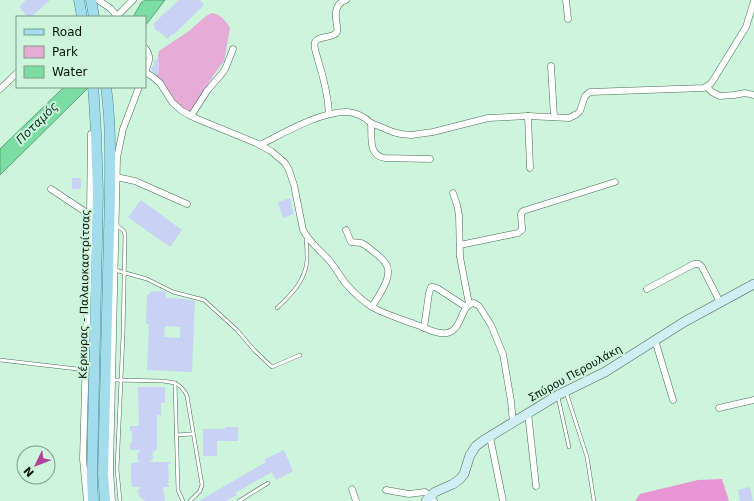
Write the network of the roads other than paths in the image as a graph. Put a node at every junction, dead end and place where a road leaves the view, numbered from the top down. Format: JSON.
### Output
{"nodes":[{"id":1,"x":79,"y":0,"type":"edge"},
{"id":2,"x":91,"y":0,"type":"edge"},
{"id":3,"x":133,"y":0,"type":"edge"},
{"id":4,"x":346,"y":0,"type":"edge"},
{"id":5,"x":566,"y":0,"type":"edge"},
{"id":6,"x":101,"y":1,"type":"edge"},
{"id":7,"x":754,"y":1,"type":"edge"},
{"id":8,"x":80,"y":16,"type":"edge"},
{"id":9,"x":94,"y":16,"type":"edge"},
{"id":10,"x":117,"y":16,"type":"edge"},
{"id":11,"x":568,"y":18,"type":"dead end"},
{"id":12,"x":233,"y":49,"type":"dead end"},
{"id":13,"x":146,"y":50,"type":"edge"},
{"id":14,"x":551,"y":66,"type":"dead end"},
{"id":15,"x":146,"y":68,"type":"edge"},
{"id":16,"x":146,"y":72,"type":"edge"},
{"id":17,"x":16,"y":74,"type":"edge"},
{"id":18,"x":707,"y":87,"type":"junction"},
{"id":19,"x":93,"y":88,"type":"edge"},
{"id":20,"x":106,"y":88,"type":"edge"},
{"id":21,"x":139,"y":88,"type":"edge"},
{"id":22,"x":0,"y":89,"type":"edge"},
{"id":23,"x":754,"y":95,"type":"edge"},
{"id":24,"x":95,"y":111,"type":"junction"},
{"id":25,"x":329,"y":114,"type":"junction"},
{"id":26,"x":191,"y":116,"type":"junction"},
{"id":27,"x":528,"y":116,"type":"junction"},
{"id":28,"x":554,"y":118,"type":"junction"},
{"id":29,"x":371,"y":123,"type":"junction"},
{"id":30,"x":260,"y":145,"type":"junction"},
{"id":31,"x":430,"y":159,"type":"dead end"},
{"id":32,"x":97,"y":168,"type":"junction"},
{"id":33,"x":530,"y":168,"type":"dead end"},
{"id":34,"x":113,"y":177,"type":"junction"},
{"id":35,"x":614,"y":182,"type":"dead end"},
{"id":36,"x":51,"y":189,"type":"dead end"},
{"id":37,"x":453,"y":193,"type":"dead end"},
{"id":38,"x":187,"y":204,"type":"dead end"},
{"id":39,"x":90,"y":215,"type":"junction"},
{"id":40,"x":112,"y":222,"type":"junction"},
{"id":41,"x":346,"y":230,"type":"dead end"},
{"id":42,"x":306,"y":237,"type":"junction"},
{"id":43,"x":460,"y":245,"type":"junction"},
{"id":44,"x":114,"y":270,"type":"junction"},
{"id":45,"x":124,"y":272,"type":"junction"},
{"id":46,"x":754,"y":284,"type":"edge"},
{"id":47,"x":647,"y":289,"type":"dead end"},
{"id":48,"x":720,"y":302,"type":"junction"},
{"id":49,"x":468,"y":306,"type":"junction"},
{"id":50,"x":372,"y":307,"type":"junction"},
{"id":51,"x":277,"y":308,"type":"dead end"},
{"id":52,"x":424,"y":328,"type":"junction"},
{"id":53,"x":655,"y":340,"type":"junction"},
{"id":54,"x":94,"y":352,"type":"junction"},
{"id":55,"x":300,"y":355,"type":"dead end"},
{"id":56,"x":0,"y":360,"type":"edge"},
{"id":57,"x":86,"y":369,"type":"junction"},
{"id":58,"x":106,"y":370,"type":"junction"},
{"id":59,"x":112,"y":380,"type":"junction"},
{"id":60,"x":121,"y":380,"type":"junction"},
{"id":61,"x":175,"y":383,"type":"junction"},
{"id":62,"x":94,"y":386,"type":"junction"},
{"id":63,"x":566,"y":390,"type":"junction"},
{"id":64,"x":558,"y":395,"type":"junction"},
{"id":65,"x":673,"y":400,"type":"dead end"},
{"id":66,"x":754,"y":400,"type":"edge"},
{"id":67,"x":719,"y":408,"type":"dead end"},
{"id":68,"x":528,"y":413,"type":"junction"},
{"id":69,"x":513,"y":423,"type":"junction"},
{"id":70,"x":192,"y":434,"type":"junction"},
{"id":71,"x":176,"y":435,"type":"junction"},
{"id":72,"x":490,"y":437,"type":"junction"},
{"id":73,"x":569,"y":448,"type":"dead end"},
{"id":74,"x":268,"y":483,"type":"dead end"},
{"id":75,"x":536,"y":486,"type":"dead end"},
{"id":76,"x":352,"y":489,"type":"dead end"},
{"id":77,"x":386,"y":490,"type":"dead end"},
{"id":78,"x":430,"y":499,"type":"edge"},
{"id":79,"x":87,"y":501,"type":"edge"},
{"id":80,"x":93,"y":501,"type":"edge"},
{"id":81,"x":105,"y":501,"type":"edge"},
{"id":82,"x":112,"y":501,"type":"edge"},
{"id":83,"x":120,"y":501,"type":"edge"},
{"id":84,"x":183,"y":501,"type":"edge"},
{"id":85,"x":190,"y":501,"type":"edge"},
{"id":86,"x":239,"y":501,"type":"edge"},
{"id":87,"x":356,"y":501,"type":"edge"},
{"id":88,"x":503,"y":501,"type":"edge"},
{"id":89,"x":594,"y":501,"type":"edge"}],
"edges":[{"from":1,"to":8,"type":"main road"},
{"from":2,"to":9,"type":"main road"},
{"from":3,"to":10,"type":"street"},
{"from":4,"to":25,"type":"street"},
{"from":5,"to":11,"type":"street"},
{"from":6,"to":10,"type":"street"},
{"from":7,"to":18,"type":"street"},
{"from":12,"to":26,"type":"street"},
{"from":13,"to":15,"type":"street"},
{"from":14,"to":28,"type":"street"},
{"from":16,"to":26,"type":"street"},
{"from":17,"to":22,"type":"street"},
{"from":18,"to":23,"type":"street"},
{"from":18,"to":28,"type":"street"},
{"from":19,"to":24,"type":"main road","name":"Κέρκυρας - Παλαιοκαστρίτσας"},
{"from":20,"to":34,"type":"main road","name":"Κέρκυρας - Παλαιοκαστρίτσας"},
{"from":21,"to":34,"type":"street"},
{"from":24,"to":32,"type":"main road","name":"Κέρκυρας - Παλαιοκαστρίτσας"},
{"from":24,"to":39,"type":"street"},
{"from":25,"to":29,"type":"street"},
{"from":25,"to":30,"type":"street"},
{"from":26,"to":30,"type":"street"},
{"from":27,"to":28,"type":"street"},
{"from":27,"to":29,"type":"street"},
{"from":27,"to":33,"type":"street"},
{"from":29,"to":31,"type":"street"},
{"from":30,"to":42,"type":"street"},
{"from":32,"to":34,"type":"main road"},
{"from":32,"to":54,"type":"main road","name":"Κέρκυρας - Παλαιοκαστρίτσας"},
{"from":34,"to":38,"type":"street"},
{"from":34,"to":40,"type":"main road","name":"Κέρκυρας - Παλαιοκαστρίτσας"},
{"from":35,"to":43,"type":"street"},
{"from":36,"to":39,"type":"street"},
{"from":37,"to":43,"type":"street"},
{"from":39,"to":57,"type":"street"},
{"from":40,"to":44,"type":"street"},
{"from":40,"to":45,"type":"lane"},
{"from":40,"to":58,"type":"main road","name":"Κέρκυρας - Παλαιοκαστρίτσας"},
{"from":41,"to":50,"type":"street"},
{"from":42,"to":50,"type":"street"},
{"from":42,"to":51,"type":"lane"},
{"from":43,"to":49,"type":"street"},
{"from":44,"to":45,"type":"lane"},
{"from":44,"to":59,"type":"street"},
{"from":45,"to":55,"type":"lane"},
{"from":45,"to":60,"type":"lane"},
{"from":46,"to":48,"type":"street","name":"Σπύρου Περουλάκη"},
{"from":47,"to":48,"type":"street"},
{"from":48,"to":53,"type":"street","name":"Σπύρου Περουλάκη"},
{"from":49,"to":52,"type":"street"},
{"from":49,"to":52,"type":"street"},
{"from":49,"to":69,"type":"street"},
{"from":50,"to":52,"type":"street"},
{"from":53,"to":63,"type":"street","name":"Σπύρου Περουλάκη"},
{"from":53,"to":65,"type":"street"},
{"from":54,"to":57,"type":"main road"},
{"from":54,"to":62,"type":"main road","name":"Κέρκυρας - Παλαιοκαστρίτσας"},
{"from":56,"to":57,"type":"lane"},
{"from":57,"to":62,"type":"main road"},
{"from":57,"to":79,"type":"street"},
{"from":58,"to":59,"type":"lane"},
{"from":58,"to":81,"type":"main road","name":"Κέρκυρας - Παλαιοκαστρίτσας"},
{"from":59,"to":60,"type":"lane"},
{"from":59,"to":82,"type":"street"},
{"from":60,"to":61,"type":"lane"},
{"from":60,"to":83,"type":"lane"},
{"from":61,"to":70,"type":"lane"},
{"from":61,"to":71,"type":"lane"},
{"from":62,"to":80,"type":"main road","name":"Κέρκυρας - Παλαιοκαστρίτσας"},
{"from":63,"to":64,"type":"street","name":"Σπύρου Περουλάκη"},
{"from":63,"to":89,"type":"lane"},
{"from":64,"to":68,"type":"street","name":"Σπύρου Περουλάκη"},
{"from":64,"to":73,"type":"lane"},
{"from":66,"to":67,"type":"street"},
{"from":68,"to":69,"type":"street","name":"Σπύρου Περουλάκη"},
{"from":68,"to":75,"type":"street"},
{"from":69,"to":72,"type":"street","name":"Σπύρου Περουλάκη"},
{"from":70,"to":71,"type":"lane"},
{"from":70,"to":85,"type":"lane"},
{"from":71,"to":84,"type":"lane"},
{"from":72,"to":78,"type":"street","name":"Σπύρου Περουλάκη"},
{"from":72,"to":88,"type":"street"},
{"from":74,"to":86,"type":"lane"},
{"from":76,"to":87,"type":"street"},
{"from":77,"to":78,"type":"street"}]}
